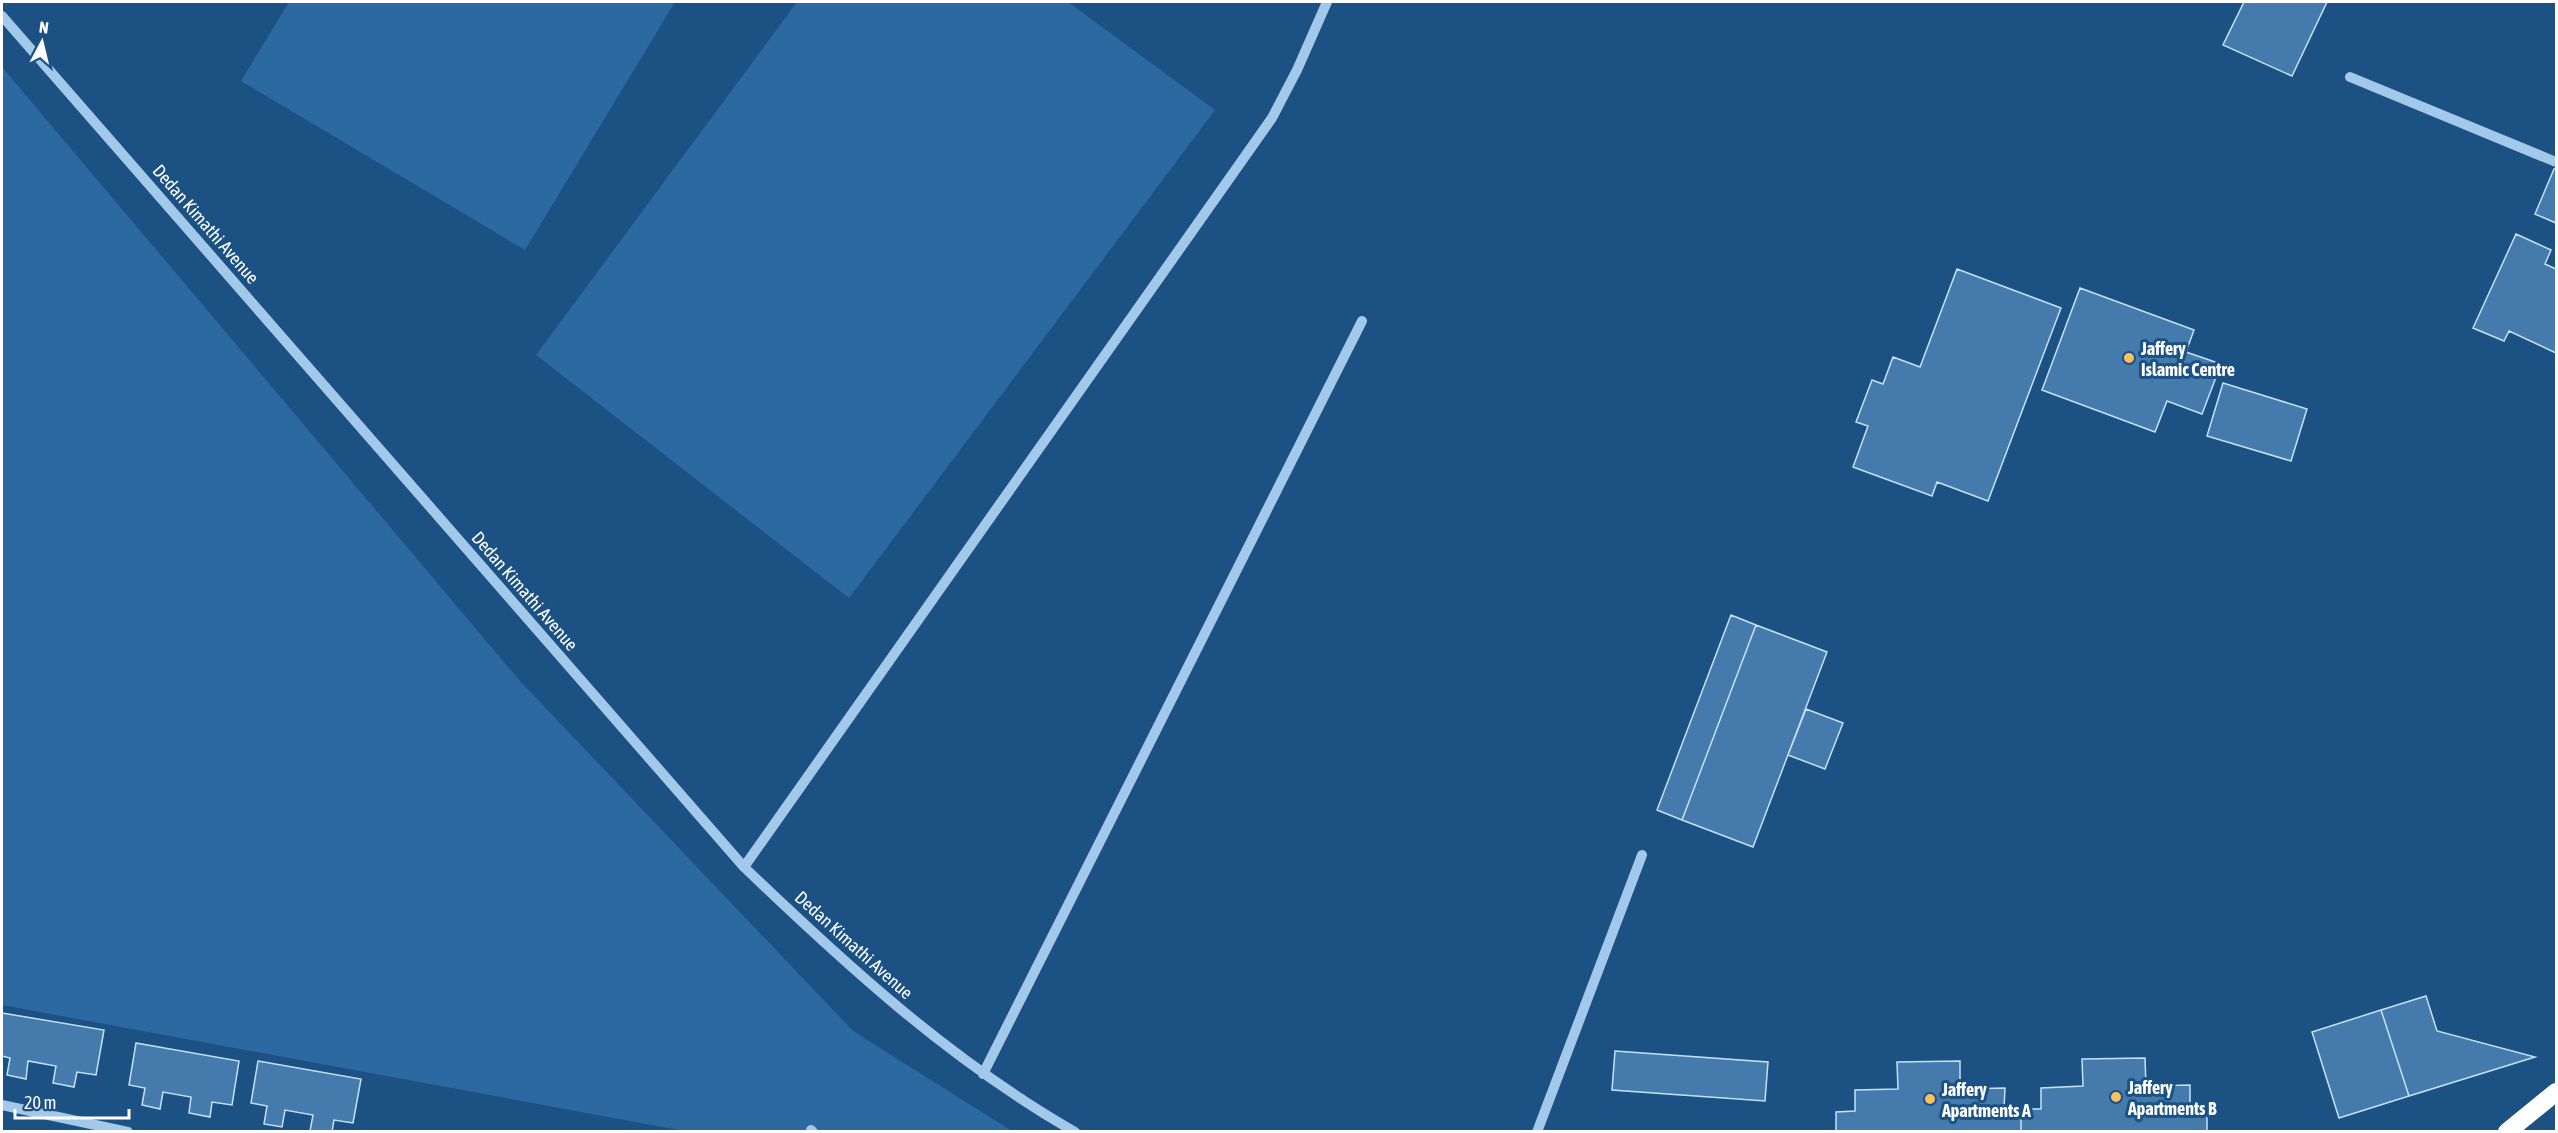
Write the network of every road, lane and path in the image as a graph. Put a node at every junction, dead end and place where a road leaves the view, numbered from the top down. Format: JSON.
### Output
{"nodes":[{"id":1,"x":1327,"y":2,"type":"edge"},
{"id":2,"x":2,"y":16,"type":"edge"},
{"id":3,"x":2350,"y":77,"type":"dead end"},
{"id":4,"x":2556,"y":162,"type":"edge"},
{"id":5,"x":1362,"y":321,"type":"dead end"},
{"id":6,"x":1642,"y":855,"type":"dead end"},
{"id":7,"x":744,"y":867,"type":"junction"},
{"id":8,"x":983,"y":1074,"type":"junction"},
{"id":9,"x":2556,"y":1092,"type":"edge"},
{"id":10,"x":2,"y":1105,"type":"edge"},
{"id":11,"x":128,"y":1131,"type":"edge"},
{"id":12,"x":1075,"y":1131,"type":"edge"},
{"id":13,"x":1537,"y":1131,"type":"edge"},
{"id":14,"x":2507,"y":1131,"type":"edge"}],
"edges":[{"from":1,"to":7,"type":"street"},
{"from":2,"to":7,"type":"street","name":"Dedan Kimathi Avenue"},
{"from":3,"to":4,"type":"street"},
{"from":5,"to":8,"type":"street"},
{"from":6,"to":13,"type":"street"},
{"from":7,"to":8,"type":"street","name":"Dedan Kimathi Avenue"},
{"from":8,"to":12,"type":"street","name":"Dedan Kimathi Avenue"},
{"from":9,"to":14,"type":"highway"},
{"from":10,"to":11,"type":"street"}]}
